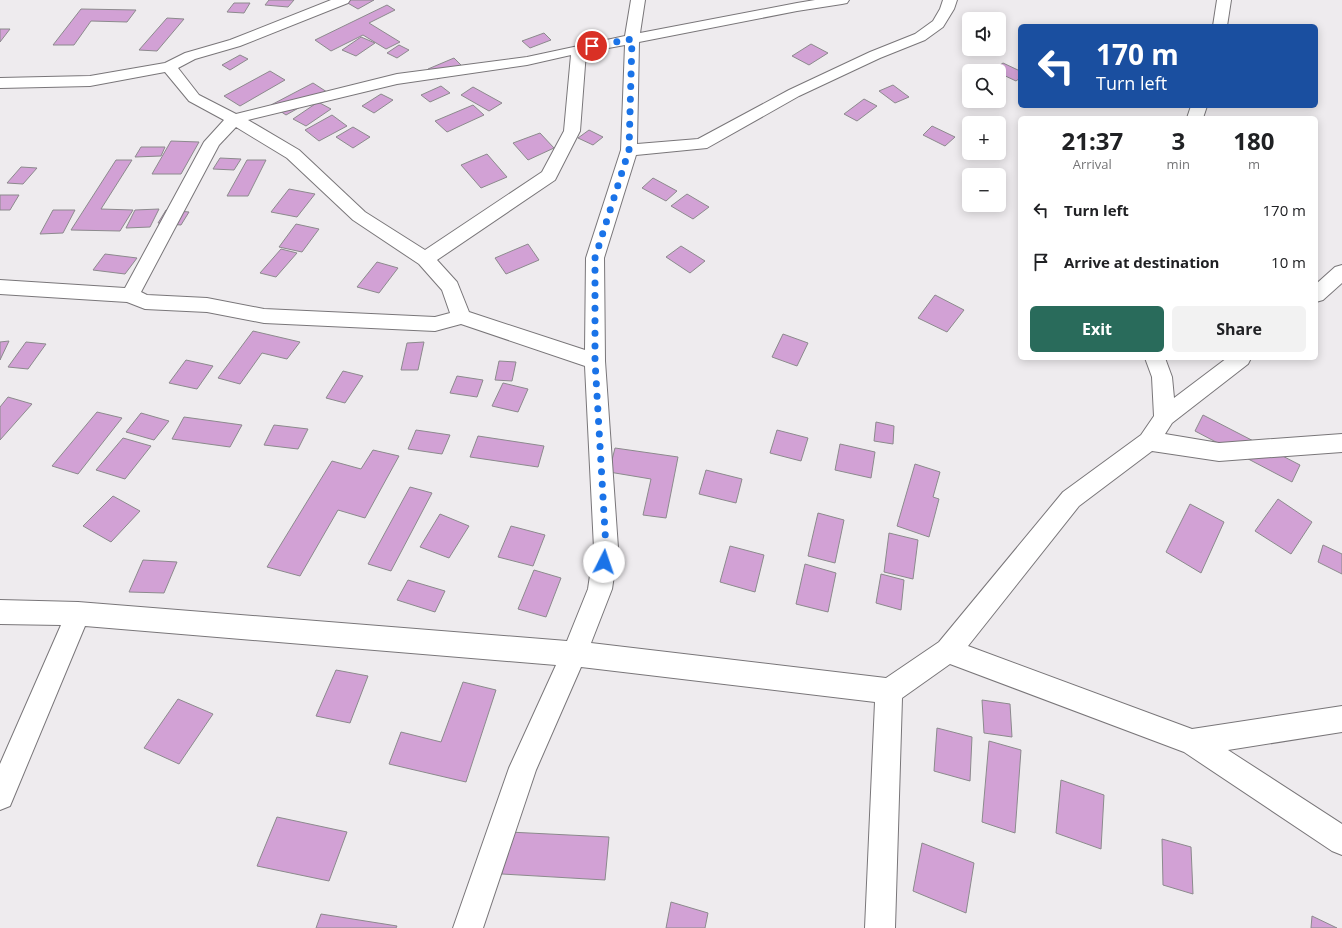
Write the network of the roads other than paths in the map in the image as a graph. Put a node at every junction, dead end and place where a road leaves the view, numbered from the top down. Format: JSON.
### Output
{"nodes":[{"id":1,"x":343,"y":0,"type":"edge"},
{"id":2,"x":638,"y":0,"type":"edge"},
{"id":3,"x":842,"y":0,"type":"edge"},
{"id":4,"x":950,"y":0,"type":"edge"},
{"id":5,"x":1224,"y":0,"type":"edge"},
{"id":6,"x":1220,"y":24,"type":"edge"},
{"id":7,"x":632,"y":39,"type":"junction"},
{"id":8,"x":578,"y":49,"type":"junction"},
{"id":9,"x":169,"y":67,"type":"junction"},
{"id":10,"x":0,"y":83,"type":"edge"},
{"id":11,"x":234,"y":119,"type":"junction"},
{"id":12,"x":629,"y":150,"type":"junction"},
{"id":13,"x":425,"y":259,"type":"junction"},
{"id":14,"x":1342,"y":272,"type":"edge"},
{"id":15,"x":0,"y":287,"type":"edge"},
{"id":16,"x":1318,"y":293,"type":"edge"},
{"id":17,"x":130,"y":295,"type":"junction"},
{"id":18,"x":461,"y":317,"type":"junction"},
{"id":19,"x":1156,"y":360,"type":"edge"},
{"id":20,"x":1238,"y":360,"type":"edge"},
{"id":21,"x":595,"y":361,"type":"junction"},
{"id":22,"x":1165,"y":417,"type":"junction"},
{"id":23,"x":1149,"y":441,"type":"junction"},
{"id":24,"x":1342,"y":443,"type":"edge"},
{"id":25,"x":0,"y":612,"type":"edge"},
{"id":26,"x":78,"y":614,"type":"junction"},
{"id":27,"x":948,"y":651,"type":"junction"},
{"id":28,"x":574,"y":654,"type":"junction"},
{"id":29,"x":889,"y":691,"type":"junction"},
{"id":30,"x":1342,"y":719,"type":"edge"},
{"id":31,"x":1192,"y":742,"type":"junction"},
{"id":32,"x":0,"y":796,"type":"edge"},
{"id":33,"x":1342,"y":841,"type":"edge"},
{"id":34,"x":468,"y":928,"type":"edge"},
{"id":35,"x":880,"y":928,"type":"edge"}],
"edges":[{"from":1,"to":9,"type":"street"},
{"from":2,"to":7,"type":"street"},
{"from":3,"to":7,"type":"street"},
{"from":4,"to":12,"type":"street"},
{"from":5,"to":6,"type":"street"},
{"from":7,"to":8,"type":"street"},
{"from":7,"to":12,"type":"street"},
{"from":8,"to":11,"type":"street"},
{"from":8,"to":13,"type":"street"},
{"from":9,"to":10,"type":"street"},
{"from":9,"to":11,"type":"street"},
{"from":11,"to":13,"type":"street"},
{"from":11,"to":17,"type":"street"},
{"from":12,"to":21,"type":"street"},
{"from":13,"to":18,"type":"street"},
{"from":14,"to":16,"type":"street"},
{"from":15,"to":17,"type":"street"},
{"from":17,"to":18,"type":"street"},
{"from":18,"to":21,"type":"street"},
{"from":19,"to":22,"type":"street"},
{"from":20,"to":22,"type":"street"},
{"from":21,"to":28,"type":"street"},
{"from":22,"to":23,"type":"street"},
{"from":23,"to":24,"type":"street"},
{"from":23,"to":27,"type":"street"},
{"from":25,"to":26,"type":"street"},
{"from":26,"to":28,"type":"street"},
{"from":26,"to":32,"type":"street"},
{"from":27,"to":29,"type":"street"},
{"from":27,"to":31,"type":"street"},
{"from":28,"to":29,"type":"street"},
{"from":28,"to":34,"type":"street"},
{"from":29,"to":35,"type":"street"},
{"from":30,"to":31,"type":"street"},
{"from":31,"to":33,"type":"street"}]}
